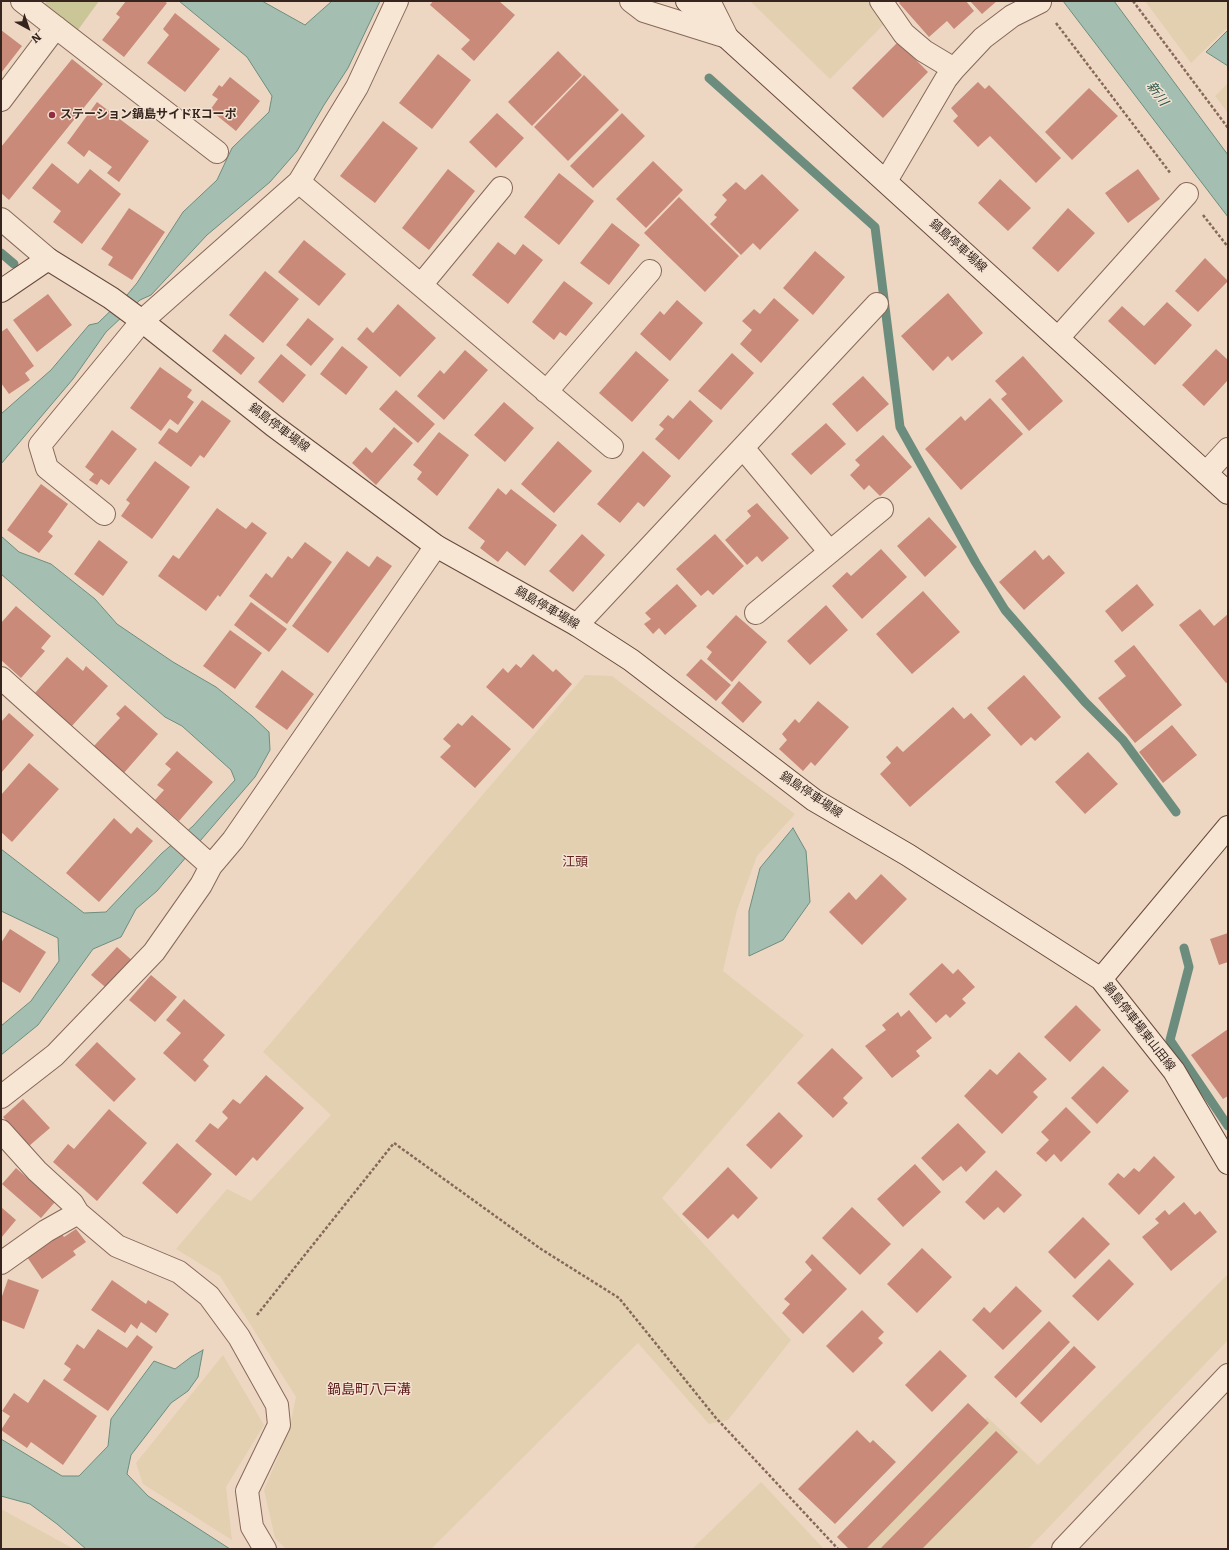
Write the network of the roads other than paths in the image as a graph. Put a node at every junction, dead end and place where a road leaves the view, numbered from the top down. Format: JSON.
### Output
{"nodes":[{"id":1,"x":22,"y":1,"type":"edge"},
{"id":2,"x":397,"y":1,"type":"edge"},
{"id":3,"x":631,"y":1,"type":"edge"},
{"id":4,"x":686,"y":1,"type":"edge"},
{"id":5,"x":709,"y":1,"type":"edge"},
{"id":6,"x":881,"y":1,"type":"edge"},
{"id":7,"x":1040,"y":2,"type":"road end"},
{"id":8,"x":56,"y":28,"type":"junction"},
{"id":9,"x":727,"y":38,"type":"junction"},
{"id":10,"x":954,"y":69,"type":"junction"},
{"id":11,"x":1,"y":100,"type":"edge"},
{"id":12,"x":217,"y":152,"type":"dead end"},
{"id":13,"x":886,"y":181,"type":"junction"},
{"id":14,"x":299,"y":182,"type":"junction"},
{"id":15,"x":501,"y":188,"type":"dead end"},
{"id":16,"x":1187,"y":194,"type":"road end"},
{"id":17,"x":1,"y":219,"type":"edge"},
{"id":18,"x":48,"y":259,"type":"junction"},
{"id":19,"x":650,"y":271,"type":"dead end"},
{"id":20,"x":421,"y":285,"type":"junction"},
{"id":21,"x":1,"y":291,"type":"edge"},
{"id":22,"x":878,"y":304,"type":"dead end"},
{"id":23,"x":137,"y":317,"type":"junction"},
{"id":24,"x":1058,"y":338,"type":"junction"},
{"id":25,"x":546,"y":392,"type":"junction"},
{"id":26,"x":612,"y":447,"type":"dead end"},
{"id":27,"x":743,"y":448,"type":"junction"},
{"id":28,"x":1228,"y":449,"type":"edge"},
{"id":29,"x":1206,"y":473,"type":"junction"},
{"id":30,"x":1228,"y":493,"type":"edge"},
{"id":31,"x":882,"y":509,"type":"dead end"},
{"id":32,"x":104,"y":514,"type":"dead end"},
{"id":33,"x":436,"y":546,"type":"junction"},
{"id":34,"x":830,"y":552,"type":"junction"},
{"id":35,"x":756,"y":613,"type":"dead end"},
{"id":36,"x":577,"y":625,"type":"junction"},
{"id":37,"x":1,"y":678,"type":"edge"},
{"id":38,"x":1228,"y":827,"type":"edge"},
{"id":39,"x":205,"y":861,"type":"junction"},
{"id":40,"x":1101,"y":979,"type":"junction"},
{"id":41,"x":1,"y":1097,"type":"edge"},
{"id":42,"x":1,"y":1131,"type":"edge"},
{"id":43,"x":1228,"y":1164,"type":"edge"},
{"id":44,"x":78,"y":1213,"type":"junction"},
{"id":45,"x":1,"y":1263,"type":"edge"},
{"id":46,"x":1228,"y":1376,"type":"edge"},
{"id":47,"x":265,"y":1549,"type":"edge"},
{"id":48,"x":1064,"y":1549,"type":"edge"}],
"edges":[{"from":1,"to":8,"type":"street"},
{"from":2,"to":14,"type":"street"},
{"from":3,"to":9,"type":"street"},
{"from":4,"to":9,"type":"street","name":"鍋島停車場線"},
{"from":5,"to":9,"type":"street"},
{"from":6,"to":10,"type":"street"},
{"from":7,"to":10,"type":"street"},
{"from":8,"to":11,"type":"street"},
{"from":8,"to":12,"type":"street"},
{"from":9,"to":13,"type":"street","name":"鍋島停車場線"},
{"from":10,"to":13,"type":"street"},
{"from":13,"to":24,"type":"street","name":"鍋島停車場線"},
{"from":14,"to":20,"type":"street"},
{"from":14,"to":23,"type":"street"},
{"from":15,"to":20,"type":"street"},
{"from":16,"to":24,"type":"street"},
{"from":17,"to":18,"type":"street","name":"鍋島停車場線"},
{"from":18,"to":21,"type":"street"},
{"from":18,"to":23,"type":"street","name":"鍋島停車場線"},
{"from":19,"to":25,"type":"street"},
{"from":20,"to":25,"type":"street"},
{"from":22,"to":27,"type":"street"},
{"from":23,"to":32,"type":"street"},
{"from":23,"to":33,"type":"street","name":"鍋島停車場線"},
{"from":24,"to":29,"type":"street","name":"鍋島停車場線"},
{"from":25,"to":26,"type":"street"},
{"from":27,"to":34,"type":"street"},
{"from":27,"to":36,"type":"street"},
{"from":28,"to":29,"type":"street"},
{"from":29,"to":30,"type":"street","name":"鍋島停車場線"},
{"from":31,"to":34,"type":"street"},
{"from":33,"to":36,"type":"street","name":"鍋島停車場線"},
{"from":33,"to":39,"type":"street"},
{"from":34,"to":35,"type":"street"},
{"from":36,"to":40,"type":"street","name":"鍋島停車場線"},
{"from":37,"to":39,"type":"street"},
{"from":38,"to":40,"type":"street","name":"鍋島停車場東山田線"},
{"from":39,"to":41,"type":"street"},
{"from":40,"to":43,"type":"street","name":"鍋島停車場東山田線"},
{"from":42,"to":44,"type":"street"},
{"from":44,"to":45,"type":"street"},
{"from":44,"to":47,"type":"street"},
{"from":46,"to":48,"type":"street"}]}
